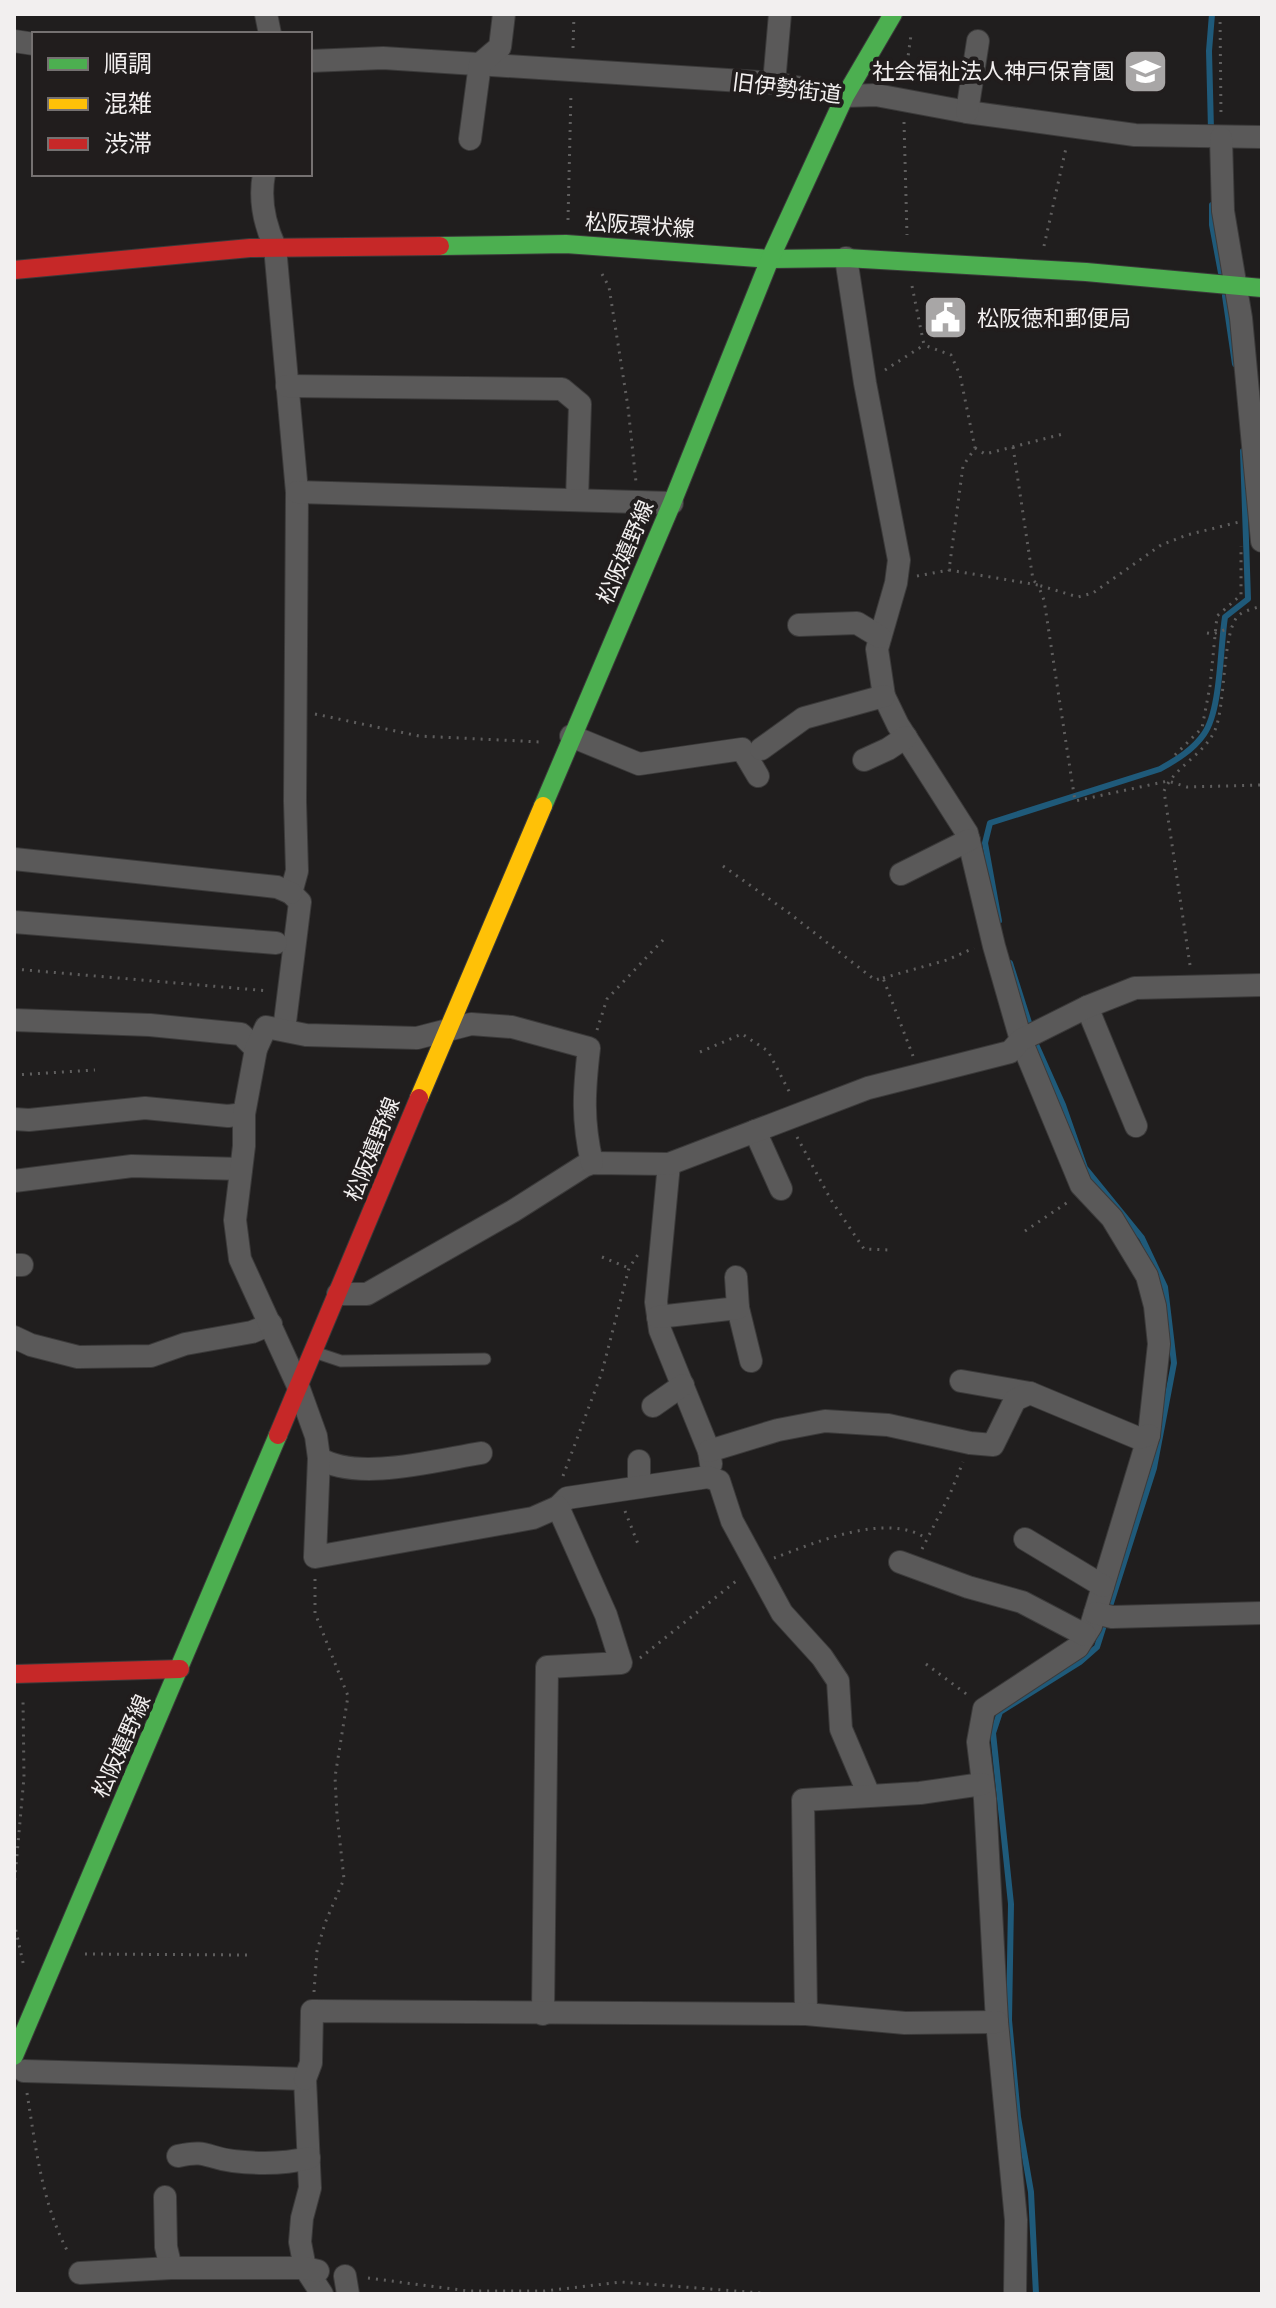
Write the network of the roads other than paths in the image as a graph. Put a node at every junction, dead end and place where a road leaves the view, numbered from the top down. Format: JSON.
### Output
{"nodes":[{"id":1,"x":504,"y":14,"type":"edge"},
{"id":2,"x":780,"y":14,"type":"edge"},
{"id":3,"x":893,"y":14,"type":"edge"},
{"id":4,"x":978,"y":41,"type":"dead end"},
{"id":5,"x":312,"y":61,"type":"edge"},
{"id":6,"x":480,"y":64,"type":"junction"},
{"id":7,"x":774,"y":83,"type":"junction"},
{"id":8,"x":845,"y":96,"type":"junction"},
{"id":9,"x":967,"y":112,"type":"junction"},
{"id":10,"x":1262,"y":137,"type":"edge"},
{"id":11,"x":1221,"y":138,"type":"junction"},
{"id":12,"x":471,"y":139,"type":"dead end"},
{"id":13,"x":264,"y":176,"type":"edge"},
{"id":14,"x":275,"y":247,"type":"junction"},
{"id":15,"x":846,"y":258,"type":"junction"},
{"id":16,"x":770,"y":259,"type":"junction"},
{"id":17,"x":14,"y":270,"type":"edge"},
{"id":18,"x":1234,"y":286,"type":"junction"},
{"id":19,"x":1262,"y":288,"type":"edge"},
{"id":20,"x":1251,"y":317,"type":"edge"},
{"id":21,"x":287,"y":386,"type":"junction"},
{"id":22,"x":297,"y":492,"type":"junction"},
{"id":23,"x":577,"y":500,"type":"junction"},
{"id":24,"x":672,"y":503,"type":"junction"},
{"id":25,"x":1252,"y":543,"type":"edge"},
{"id":26,"x":799,"y":625,"type":"dead end"},
{"id":27,"x":880,"y":637,"type":"junction"},
{"id":28,"x":884,"y":696,"type":"junction"},
{"id":29,"x":906,"y":737,"type":"junction"},
{"id":30,"x":570,"y":740,"type":"junction"},
{"id":31,"x":761,"y":749,"type":"dead end"},
{"id":32,"x":864,"y":760,"type":"dead end"},
{"id":33,"x":758,"y":776,"type":"dead end"},
{"id":34,"x":969,"y":840,"type":"junction"},
{"id":35,"x":14,"y":859,"type":"edge"},
{"id":36,"x":901,"y":874,"type":"dead end"},
{"id":37,"x":291,"y":893,"type":"junction"},
{"id":38,"x":14,"y":922,"type":"edge"},
{"id":39,"x":276,"y":943,"type":"dead end"},
{"id":40,"x":1262,"y":985,"type":"edge"},
{"id":41,"x":1087,"y":1007,"type":"junction"},
{"id":42,"x":14,"y":1020,"type":"edge"},
{"id":43,"x":448,"y":1029,"type":"junction"},
{"id":44,"x":284,"y":1030,"type":"junction"},
{"id":45,"x":1021,"y":1040,"type":"junction"},
{"id":46,"x":256,"y":1049,"type":"junction"},
{"id":47,"x":244,"y":1114,"type":"junction"},
{"id":48,"x":14,"y":1119,"type":"edge"},
{"id":49,"x":1136,"y":1126,"type":"dead end"},
{"id":50,"x":755,"y":1131,"type":"junction"},
{"id":51,"x":592,"y":1163,"type":"junction"},
{"id":52,"x":669,"y":1164,"type":"junction"},
{"id":53,"x":241,"y":1169,"type":"junction"},
{"id":54,"x":14,"y":1181,"type":"edge"},
{"id":55,"x":781,"y":1189,"type":"dead end"},
{"id":56,"x":736,"y":1277,"type":"dead end"},
{"id":57,"x":338,"y":1294,"type":"junction"},
{"id":58,"x":738,"y":1308,"type":"junction"},
{"id":59,"x":658,"y":1317,"type":"junction"},
{"id":60,"x":271,"y":1324,"type":"junction"},
{"id":61,"x":14,"y":1337,"type":"edge"},
{"id":62,"x":313,"y":1352,"type":"junction"},
{"id":63,"x":485,"y":1359,"type":"dead end"},
{"id":64,"x":751,"y":1361,"type":"dead end"},
{"id":65,"x":961,"y":1381,"type":"dead end"},
{"id":66,"x":683,"y":1385,"type":"junction"},
{"id":67,"x":298,"y":1386,"type":"junction"},
{"id":68,"x":1030,"y":1393,"type":"junction"},
{"id":69,"x":653,"y":1406,"type":"dead end"},
{"id":70,"x":1149,"y":1435,"type":"junction"},
{"id":71,"x":709,"y":1451,"type":"junction"},
{"id":72,"x":481,"y":1453,"type":"dead end"},
{"id":73,"x":319,"y":1458,"type":"junction"},
{"id":74,"x":639,"y":1461,"type":"dead end"},
{"id":75,"x":712,"y":1478,"type":"junction"},
{"id":76,"x":631,"y":1489,"type":"junction"},
{"id":77,"x":558,"y":1507,"type":"junction"},
{"id":78,"x":1025,"y":1539,"type":"dead end"},
{"id":79,"x":907,"y":1564,"type":"road end"},
{"id":80,"x":1103,"y":1586,"type":"junction"},
{"id":81,"x":1095,"y":1613,"type":"junction"},
{"id":82,"x":1262,"y":1613,"type":"edge"},
{"id":83,"x":1085,"y":1635,"type":"junction"},
{"id":84,"x":180,"y":1669,"type":"junction"},
{"id":85,"x":18,"y":1673,"type":"edge"},
{"id":86,"x":982,"y":1784,"type":"junction"},
{"id":87,"x":869,"y":1795,"type":"junction"},
{"id":88,"x":24,"y":2005,"type":"edge"},
{"id":89,"x":543,"y":2014,"type":"junction"},
{"id":90,"x":806,"y":2014,"type":"junction"},
{"id":91,"x":997,"y":2022,"type":"junction"},
{"id":92,"x":19,"y":2063,"type":"edge"},
{"id":93,"x":305,"y":2079,"type":"junction"},
{"id":94,"x":178,"y":2156,"type":"dead end"},
{"id":95,"x":309,"y":2158,"type":"junction"},
{"id":96,"x":165,"y":2197,"type":"dead end"},
{"id":97,"x":171,"y":2268,"type":"junction"},
{"id":98,"x":80,"y":2273,"type":"road end"},
{"id":99,"x":329,"y":2281,"type":"edge"},
{"id":100,"x":1015,"y":2294,"type":"edge"}],
"edges":[{"from":1,"to":6,"type":"street"},
{"from":2,"to":7,"type":"street"},
{"from":3,"to":8,"type":"main road","name":"松阪嬉野線"},
{"from":4,"to":9,"type":"street"},
{"from":5,"to":6,"type":"street","name":"旧伊勢街道"},
{"from":6,"to":7,"type":"street","name":"旧伊勢街道"},
{"from":6,"to":12,"type":"street"},
{"from":7,"to":8,"type":"street","name":"旧伊勢街道"},
{"from":8,"to":9,"type":"street","name":"旧伊勢街道"},
{"from":8,"to":16,"type":"main road","name":"松阪嬉野線"},
{"from":9,"to":11,"type":"street","name":"旧伊勢街道"},
{"from":10,"to":11,"type":"street","name":"旧伊勢街道"},
{"from":11,"to":18,"type":"street"},
{"from":13,"to":14,"type":"street"},
{"from":14,"to":16,"type":"main road","name":"松阪環状線"},
{"from":14,"to":17,"type":"main road","name":"松阪環状線"},
{"from":14,"to":21,"type":"street"},
{"from":15,"to":16,"type":"main road","name":"松阪環状線"},
{"from":15,"to":18,"type":"main road","name":"松阪環状線"},
{"from":15,"to":27,"type":"street"},
{"from":16,"to":24,"type":"main road","name":"松阪嬉野線"},
{"from":18,"to":19,"type":"main road","name":"松阪環状線"},
{"from":18,"to":20,"type":"street"},
{"from":20,"to":25,"type":"street"},
{"from":21,"to":22,"type":"street"},
{"from":21,"to":23,"type":"street"},
{"from":22,"to":23,"type":"street"},
{"from":22,"to":37,"type":"street"},
{"from":23,"to":24,"type":"street"},
{"from":24,"to":30,"type":"main road","name":"松阪嬉野線"},
{"from":26,"to":27,"type":"street"},
{"from":27,"to":28,"type":"street"},
{"from":28,"to":29,"type":"street"},
{"from":28,"to":31,"type":"street"},
{"from":29,"to":32,"type":"street"},
{"from":29,"to":34,"type":"street"},
{"from":30,"to":33,"type":"street"},
{"from":30,"to":43,"type":"main road","name":"松阪嬉野線"},
{"from":34,"to":36,"type":"street"},
{"from":34,"to":45,"type":"street"},
{"from":35,"to":37,"type":"street"},
{"from":37,"to":44,"type":"street"},
{"from":38,"to":39,"type":"street"},
{"from":40,"to":41,"type":"street"},
{"from":41,"to":45,"type":"street"},
{"from":41,"to":49,"type":"street"},
{"from":42,"to":46,"type":"street"},
{"from":43,"to":44,"type":"street"},
{"from":43,"to":51,"type":"street"},
{"from":43,"to":57,"type":"main road","name":"松阪嬉野線"},
{"from":44,"to":46,"type":"street"},
{"from":45,"to":50,"type":"street"},
{"from":45,"to":70,"type":"street"},
{"from":46,"to":47,"type":"street"},
{"from":47,"to":48,"type":"street"},
{"from":47,"to":53,"type":"street"},
{"from":50,"to":52,"type":"street"},
{"from":50,"to":55,"type":"street"},
{"from":51,"to":52,"type":"street"},
{"from":51,"to":57,"type":"street"},
{"from":52,"to":59,"type":"street"},
{"from":53,"to":54,"type":"street"},
{"from":53,"to":60,"type":"street"},
{"from":56,"to":58,"type":"street"},
{"from":57,"to":62,"type":"main road","name":"松阪嬉野線"},
{"from":58,"to":59,"type":"street"},
{"from":58,"to":64,"type":"street"},
{"from":59,"to":66,"type":"street"},
{"from":60,"to":61,"type":"street"},
{"from":60,"to":67,"type":"street"},
{"from":62,"to":63,"type":"lane"},
{"from":62,"to":67,"type":"main road","name":"松阪嬉野線"},
{"from":65,"to":68,"type":"street"},
{"from":66,"to":69,"type":"street"},
{"from":66,"to":71,"type":"street"},
{"from":67,"to":73,"type":"street"},
{"from":67,"to":84,"type":"main road","name":"松阪嬉野線"},
{"from":68,"to":70,"type":"street"},
{"from":68,"to":71,"type":"street"},
{"from":70,"to":80,"type":"street"},
{"from":71,"to":75,"type":"street"},
{"from":72,"to":73,"type":"street"},
{"from":73,"to":77,"type":"street"},
{"from":74,"to":76,"type":"street"},
{"from":75,"to":76,"type":"street"},
{"from":75,"to":87,"type":"street"},
{"from":76,"to":77,"type":"street"},
{"from":77,"to":89,"type":"street"},
{"from":78,"to":80,"type":"street"},
{"from":79,"to":83,"type":"street"},
{"from":80,"to":81,"type":"street"},
{"from":81,"to":82,"type":"street"},
{"from":81,"to":83,"type":"street"},
{"from":83,"to":86,"type":"street"},
{"from":84,"to":85,"type":"main road"},
{"from":84,"to":88,"type":"main road","name":"松阪嬉野線"},
{"from":86,"to":87,"type":"street"},
{"from":86,"to":91,"type":"street"},
{"from":87,"to":90,"type":"street"},
{"from":88,"to":92,"type":"main road","name":"松阪嬉野線"},
{"from":89,"to":90,"type":"street"},
{"from":89,"to":93,"type":"street"},
{"from":90,"to":91,"type":"street"},
{"from":91,"to":100,"type":"street"},
{"from":92,"to":93,"type":"street"},
{"from":93,"to":95,"type":"street"},
{"from":94,"to":95,"type":"street"},
{"from":95,"to":99,"type":"street"},
{"from":96,"to":97,"type":"street"},
{"from":97,"to":98,"type":"street"},
{"from":97,"to":99,"type":"street"}]}
